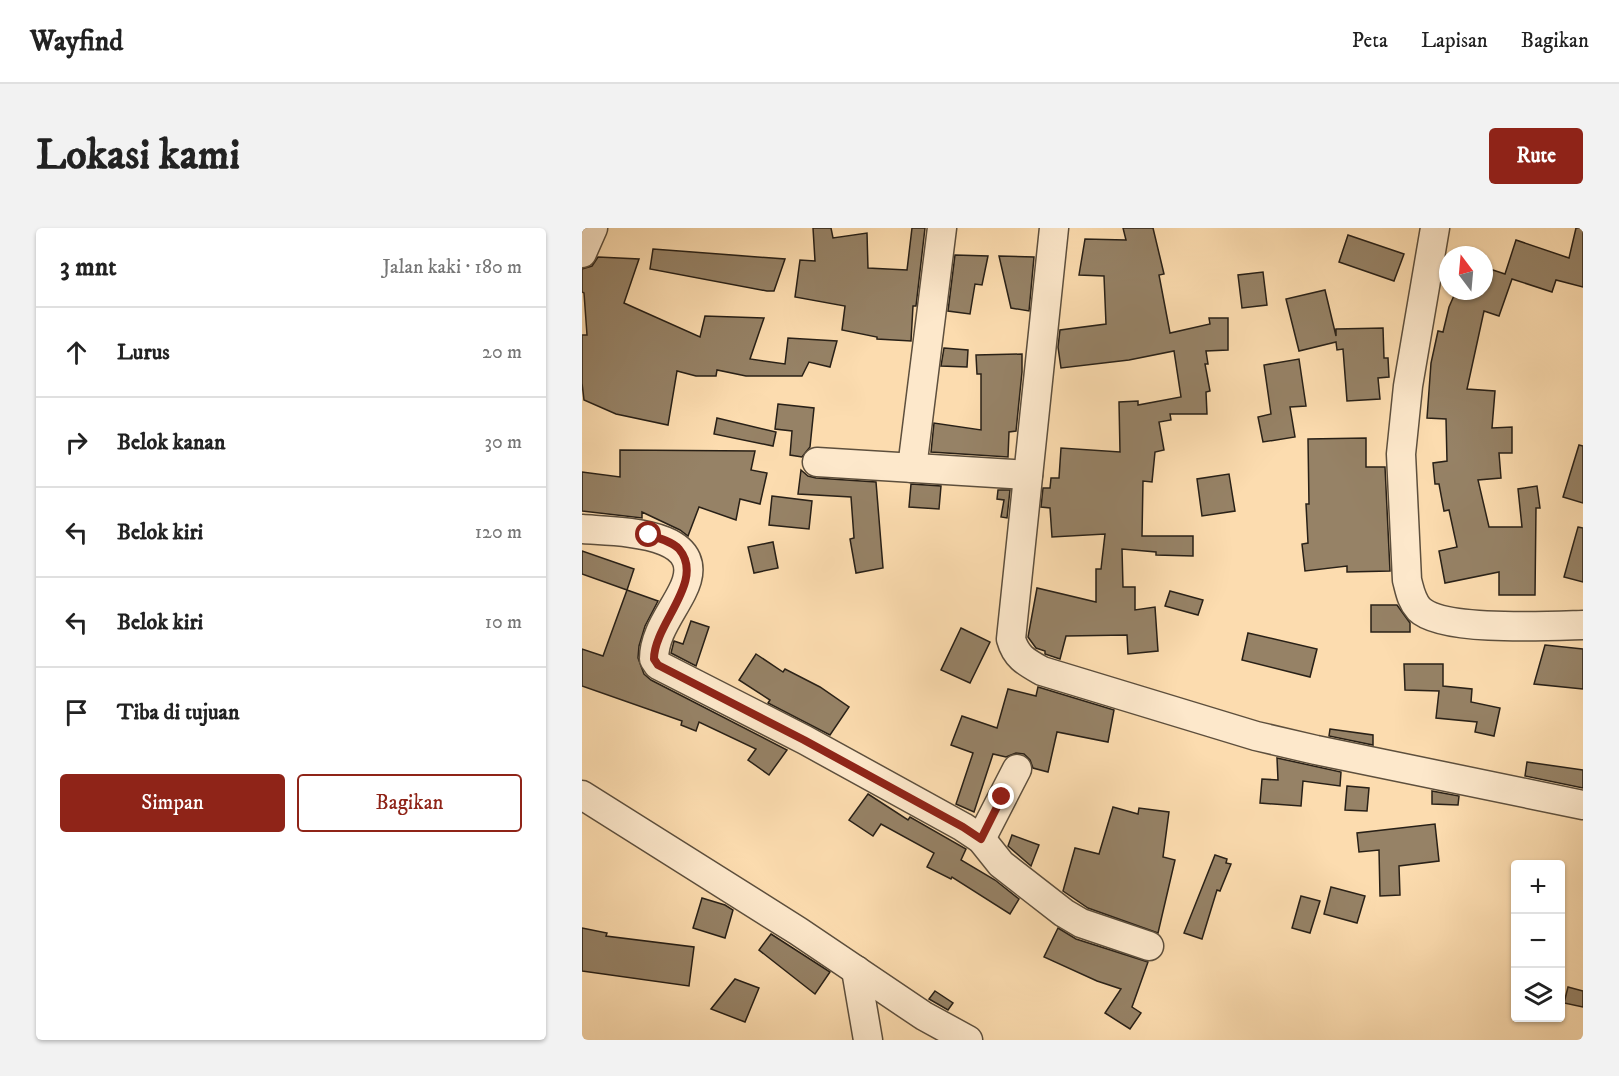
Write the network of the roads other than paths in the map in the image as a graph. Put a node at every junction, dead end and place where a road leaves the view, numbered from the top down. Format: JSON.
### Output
{"nodes":[{"id":1,"x":593,"y":228,"type":"edge"},
{"id":2,"x":942,"y":228,"type":"edge"},
{"id":3,"x":1054,"y":228,"type":"edge"},
{"id":4,"x":1435,"y":228,"type":"edge"},
{"id":5,"x":582,"y":253,"type":"edge"},
{"id":6,"x":817,"y":462,"type":"dead end"},
{"id":7,"x":912,"y":468,"type":"junction"},
{"id":8,"x":1028,"y":475,"type":"junction"},
{"id":9,"x":582,"y":529,"type":"edge"},
{"id":10,"x":1583,"y":624,"type":"edge"},
{"id":11,"x":1017,"y":769,"type":"dead end"},
{"id":12,"x":582,"y":795,"type":"edge"},
{"id":13,"x":1583,"y":805,"type":"edge"},
{"id":14,"x":981,"y":839,"type":"junction"},
{"id":15,"x":1149,"y":946,"type":"dead end"},
{"id":16,"x":856,"y":970,"type":"junction"},
{"id":17,"x":868,"y":1040,"type":"edge"},
{"id":18,"x":968,"y":1040,"type":"edge"}],
"edges":[{"from":1,"to":5,"type":"street"},
{"from":2,"to":7,"type":"street"},
{"from":3,"to":8,"type":"street"},
{"from":4,"to":10,"type":"street"},
{"from":6,"to":7,"type":"street"},
{"from":7,"to":8,"type":"street"},
{"from":8,"to":13,"type":"street"},
{"from":9,"to":14,"type":"street"},
{"from":11,"to":14,"type":"street"},
{"from":12,"to":16,"type":"street"},
{"from":14,"to":15,"type":"street"},
{"from":16,"to":17,"type":"street"},
{"from":16,"to":18,"type":"street"}]}
